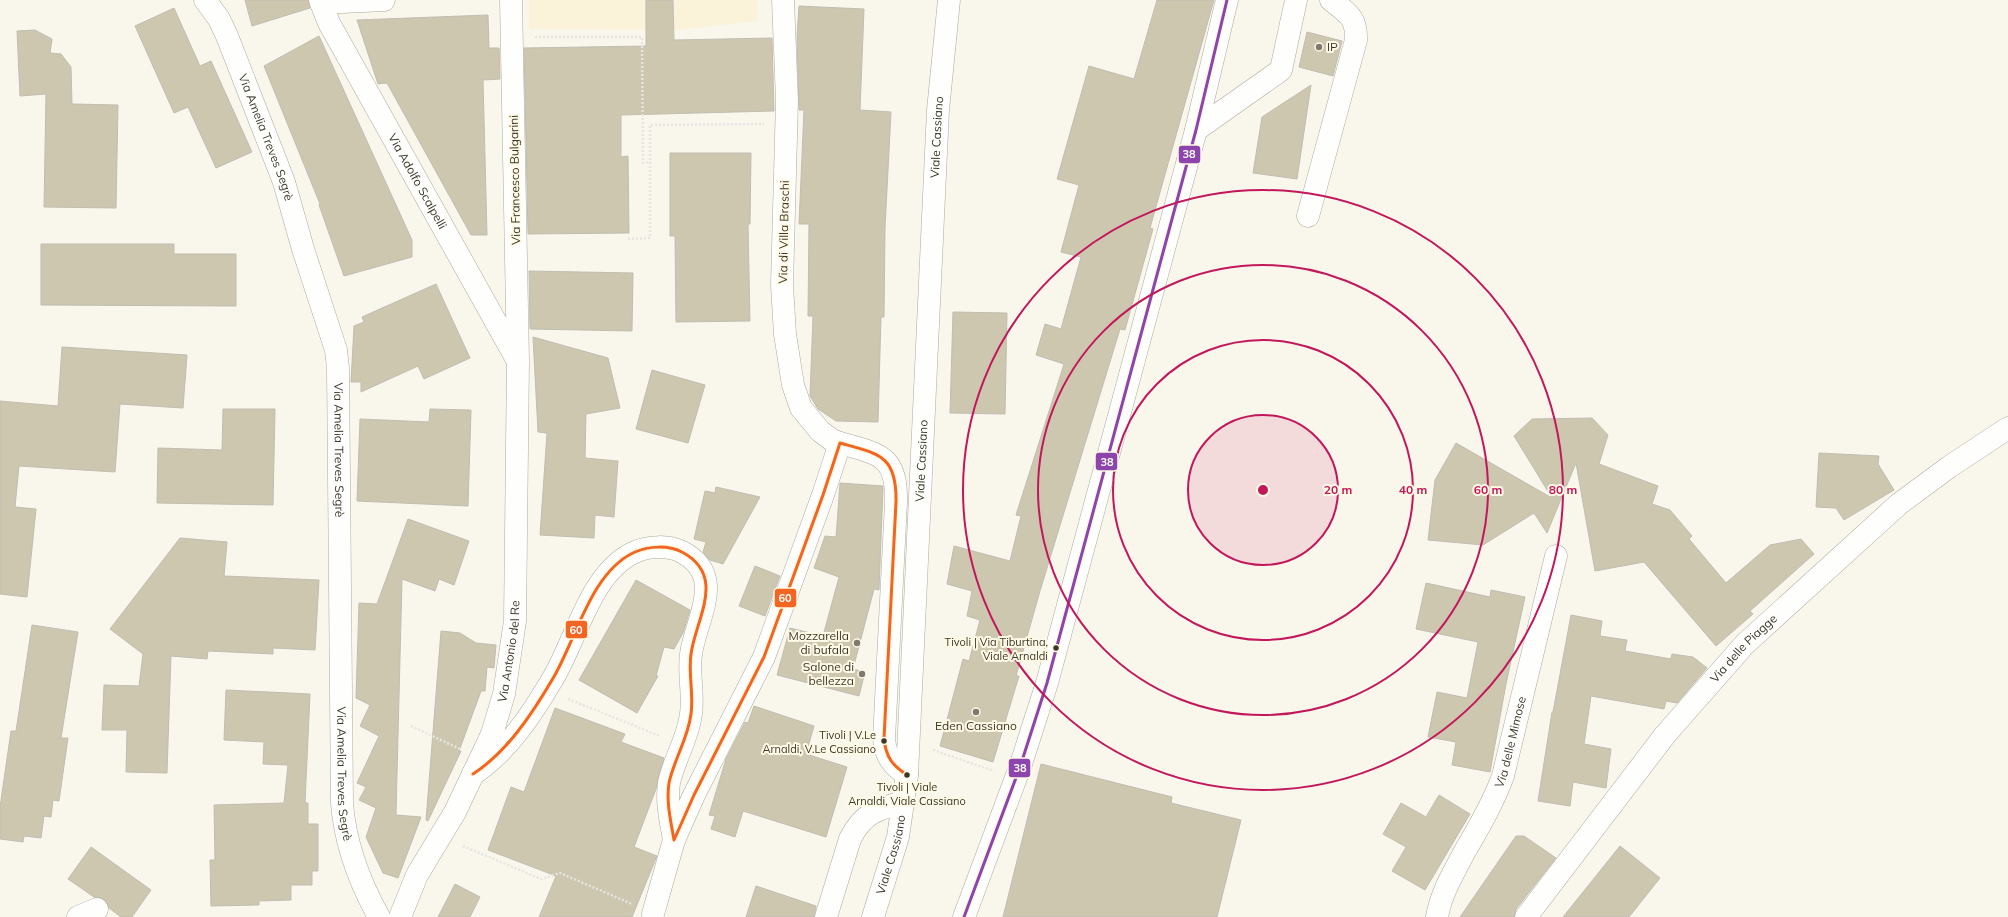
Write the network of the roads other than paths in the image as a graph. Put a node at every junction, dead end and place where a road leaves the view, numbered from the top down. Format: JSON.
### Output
{"nodes":[{"id":1,"x":205,"y":0,"type":"edge"},
{"id":2,"x":384,"y":0,"type":"edge"},
{"id":3,"x":511,"y":0,"type":"edge"},
{"id":4,"x":783,"y":0,"type":"edge"},
{"id":5,"x":1227,"y":0,"type":"edge"},
{"id":6,"x":1296,"y":0,"type":"edge"},
{"id":7,"x":1331,"y":0,"type":"edge"},
{"id":8,"x":321,"y":1,"type":"edge"},
{"id":9,"x":948,"y":4,"type":"edge"},
{"id":10,"x":1196,"y":130,"type":"junction"},
{"id":11,"x":1308,"y":216,"type":"dead end"},
{"id":12,"x":518,"y":361,"type":"junction"},
{"id":13,"x":2008,"y":428,"type":"edge"},
{"id":14,"x":840,"y":443,"type":"junction"},
{"id":15,"x":1556,"y":556,"type":"dead end"},
{"id":16,"x":477,"y":766,"type":"junction"},
{"id":17,"x":907,"y":775,"type":"junction"},
{"id":18,"x":904,"y":802,"type":"junction"},
{"id":19,"x":674,"y":840,"type":"junction"},
{"id":20,"x":653,"y":914,"type":"road end"},
{"id":21,"x":379,"y":917,"type":"edge"},
{"id":22,"x":400,"y":917,"type":"edge"},
{"id":23,"x":826,"y":917,"type":"edge"},
{"id":24,"x":873,"y":917,"type":"edge"},
{"id":25,"x":964,"y":917,"type":"edge"},
{"id":26,"x":1437,"y":917,"type":"edge"},
{"id":27,"x":1526,"y":917,"type":"edge"}],
"edges":[{"from":1,"to":21,"type":"street","name":"Via Amelia Treves Segrè"},
{"from":2,"to":8,"type":"street"},
{"from":3,"to":12,"type":"street","name":"Via Francesco Bulgarini"},
{"from":4,"to":14,"type":"street","name":"Via di Villa Braschi"},
{"from":5,"to":10,"type":"street"},
{"from":6,"to":10,"type":"street"},
{"from":7,"to":11,"type":"street"},
{"from":8,"to":12,"type":"street","name":"Via Adolfo Scalpelli"},
{"from":9,"to":17,"type":"street","name":"Viale Cassiano"},
{"from":10,"to":25,"type":"street"},
{"from":12,"to":16,"type":"street","name":"Via Antonio del Re"},
{"from":13,"to":27,"type":"street","name":"Via delle Piagge"},
{"from":14,"to":17,"type":"street","name":"Via di Villa Braschi"},
{"from":14,"to":19,"type":"street"},
{"from":15,"to":26,"type":"street","name":"Via delle Mimose"},
{"from":16,"to":19,"type":"street"},
{"from":16,"to":22,"type":"street","name":"Via Antonio del Re"},
{"from":17,"to":18,"type":"street","name":"Viale Cassiano"},
{"from":18,"to":23,"type":"street"},
{"from":18,"to":24,"type":"street","name":"Viale Cassiano"},
{"from":19,"to":20,"type":"street"}]}
